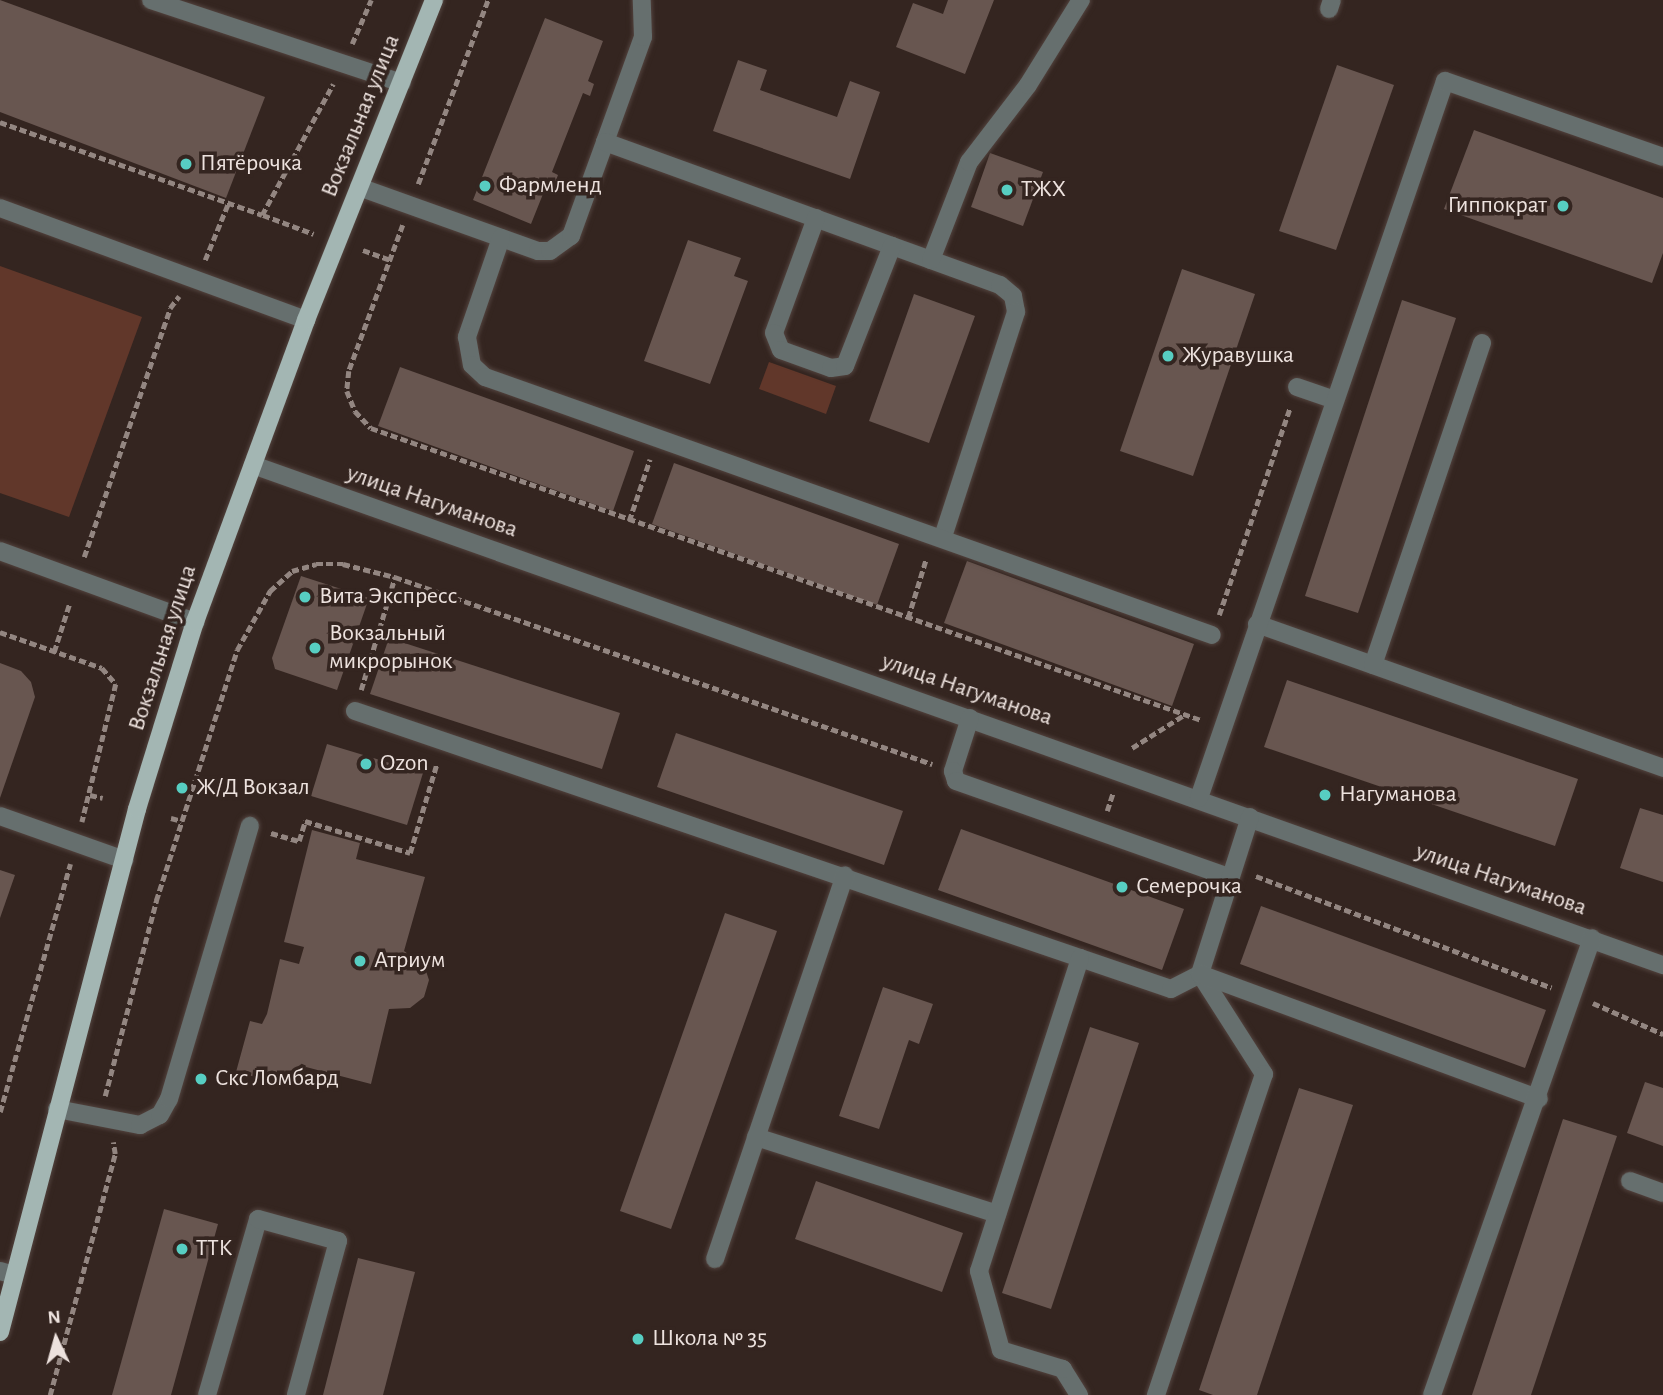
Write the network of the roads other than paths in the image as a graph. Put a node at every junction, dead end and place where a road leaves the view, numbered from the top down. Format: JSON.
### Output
{"nodes":[{"id":1,"x":151,"y":0,"type":"edge"},
{"id":2,"x":434,"y":0,"type":"edge"},
{"id":3,"x":642,"y":0,"type":"edge"},
{"id":4,"x":1081,"y":0,"type":"edge"},
{"id":5,"x":402,"y":83,"type":"junction"},
{"id":6,"x":604,"y":142,"type":"junction"},
{"id":7,"x":1663,"y":157,"type":"edge"},
{"id":8,"x":359,"y":187,"type":"junction"},
{"id":9,"x":0,"y":208,"type":"edge"},
{"id":10,"x":816,"y":218,"type":"junction"},
{"id":11,"x":501,"y":238,"type":"junction"},
{"id":12,"x":892,"y":246,"type":"junction"},
{"id":13,"x":931,"y":260,"type":"junction"},
{"id":14,"x":306,"y":320,"type":"junction"},
{"id":15,"x":1482,"y":343,"type":"dead end"},
{"id":16,"x":1297,"y":387,"type":"road end"},
{"id":17,"x":1335,"y":400,"type":"junction"},
{"id":18,"x":253,"y":465,"type":"junction"},
{"id":19,"x":939,"y":535,"type":"junction"},
{"id":20,"x":0,"y":551,"type":"edge"},
{"id":21,"x":195,"y":622,"type":"junction"},
{"id":22,"x":1257,"y":624,"type":"junction"},
{"id":23,"x":1212,"y":635,"type":"road end"},
{"id":24,"x":1373,"y":665,"type":"junction"},
{"id":25,"x":355,"y":711,"type":"road end"},
{"id":26,"x":970,"y":718,"type":"junction"},
{"id":27,"x":1663,"y":768,"type":"edge"},
{"id":28,"x":1199,"y":797,"type":"junction"},
{"id":29,"x":0,"y":816,"type":"edge"},
{"id":30,"x":1250,"y":817,"type":"junction"},
{"id":31,"x":250,"y":827,"type":"road end"},
{"id":32,"x":124,"y":860,"type":"junction"},
{"id":33,"x":1231,"y":872,"type":"junction"},
{"id":34,"x":845,"y":875,"type":"junction"},
{"id":35,"x":1592,"y":938,"type":"junction"},
{"id":36,"x":1080,"y":958,"type":"junction"},
{"id":37,"x":1663,"y":965,"type":"edge"},
{"id":38,"x":1200,"y":974,"type":"junction"},
{"id":39,"x":1539,"y":1099,"type":"junction"},
{"id":40,"x":57,"y":1109,"type":"junction"},
{"id":41,"x":756,"y":1137,"type":"junction"},
{"id":42,"x":1630,"y":1181,"type":"dead end"},
{"id":43,"x":1663,"y":1192,"type":"edge"},
{"id":44,"x":998,"y":1214,"type":"junction"},
{"id":45,"x":715,"y":1259,"type":"dead end"},
{"id":46,"x":7,"y":1273,"type":"edge"},
{"id":47,"x":0,"y":1332,"type":"edge"},
{"id":48,"x":208,"y":1395,"type":"edge"},
{"id":49,"x":296,"y":1395,"type":"edge"},
{"id":50,"x":1079,"y":1395,"type":"edge"},
{"id":51,"x":1156,"y":1395,"type":"edge"},
{"id":52,"x":1432,"y":1395,"type":"edge"}],
"edges":[{"from":1,"to":5,"type":"street"},
{"from":2,"to":5,"type":"main road","name":"Вокзальная улица"},
{"from":3,"to":6,"type":"street"},
{"from":4,"to":13,"type":"street"},
{"from":5,"to":8,"type":"main road","name":"Вокзальная улица"},
{"from":6,"to":10,"type":"street"},
{"from":6,"to":11,"type":"street"},
{"from":7,"to":17,"type":"street"},
{"from":8,"to":11,"type":"street"},
{"from":8,"to":14,"type":"main road","name":"Вокзальная улица"},
{"from":9,"to":14,"type":"street"},
{"from":10,"to":12,"type":"street"},
{"from":10,"to":12,"type":"street"},
{"from":11,"to":19,"type":"street"},
{"from":12,"to":13,"type":"street"},
{"from":13,"to":19,"type":"street"},
{"from":14,"to":18,"type":"main road","name":"Вокзальная улица"},
{"from":15,"to":24,"type":"street"},
{"from":16,"to":17,"type":"street"},
{"from":17,"to":22,"type":"street"},
{"from":18,"to":21,"type":"main road","name":"Вокзальная улица"},
{"from":18,"to":26,"type":"street","name":"улица Нагуманова"},
{"from":19,"to":23,"type":"street"},
{"from":20,"to":21,"type":"street"},
{"from":21,"to":32,"type":"main road","name":"Вокзальная улица"},
{"from":22,"to":24,"type":"street"},
{"from":22,"to":28,"type":"street"},
{"from":24,"to":27,"type":"street"},
{"from":25,"to":34,"type":"street"},
{"from":26,"to":28,"type":"street","name":"улица Нагуманова"},
{"from":26,"to":33,"type":"street"},
{"from":28,"to":30,"type":"street","name":"улица Нагуманова"},
{"from":29,"to":32,"type":"street"},
{"from":30,"to":33,"type":"street"},
{"from":30,"to":35,"type":"street","name":"улица Нагуманова"},
{"from":31,"to":40,"type":"street"},
{"from":32,"to":40,"type":"main road","name":"Вокзальная улица"},
{"from":33,"to":38,"type":"street"},
{"from":34,"to":36,"type":"street"},
{"from":34,"to":41,"type":"street"},
{"from":35,"to":37,"type":"street","name":"улица Нагуманова"},
{"from":35,"to":39,"type":"street"},
{"from":36,"to":38,"type":"street"},
{"from":36,"to":44,"type":"street"},
{"from":38,"to":39,"type":"street"},
{"from":38,"to":51,"type":"street"},
{"from":39,"to":52,"type":"street"},
{"from":40,"to":46,"type":"main road","name":"Вокзальная улица"},
{"from":41,"to":44,"type":"street"},
{"from":41,"to":45,"type":"street"},
{"from":42,"to":43,"type":"street"},
{"from":44,"to":50,"type":"street"},
{"from":46,"to":47,"type":"main road","name":"Вокзальная улица"},
{"from":48,"to":49,"type":"street"}]}
